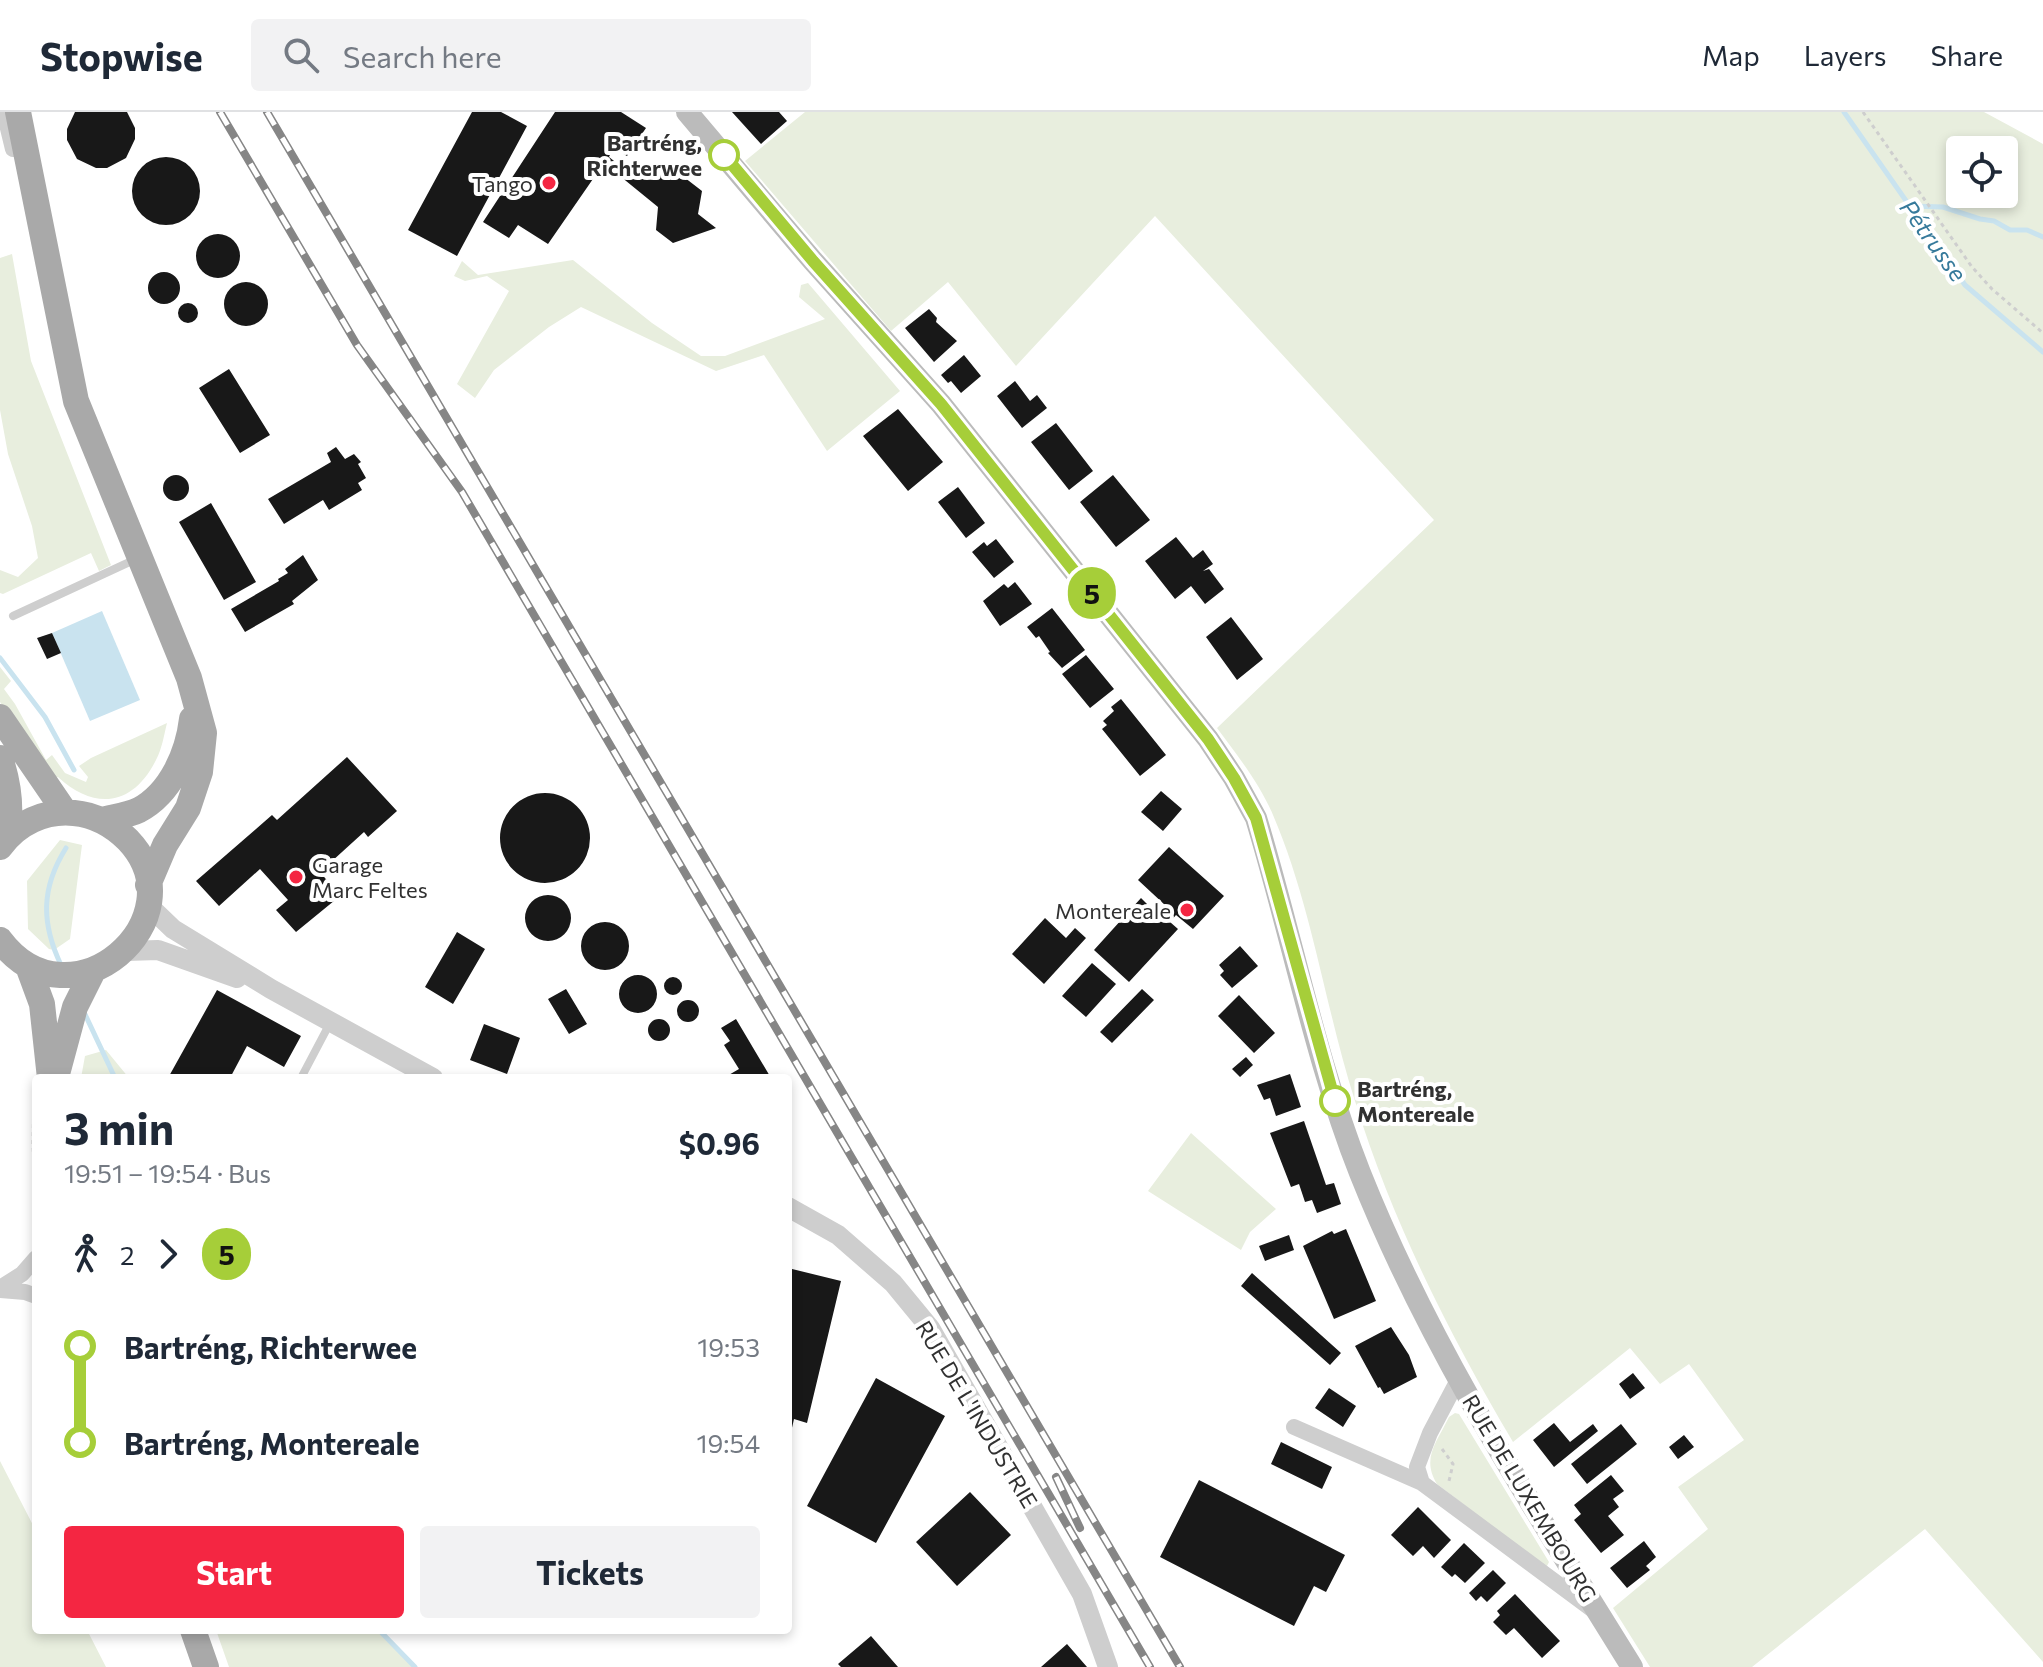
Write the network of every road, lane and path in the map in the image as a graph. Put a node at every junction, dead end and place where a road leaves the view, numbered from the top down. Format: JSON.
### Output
{"nodes":[{"id":1,"x":4,"y":112,"type":"edge"},
{"id":2,"x":18,"y":112,"type":"edge"},
{"id":3,"x":687,"y":112,"type":"edge"},
{"id":4,"x":1863,"y":112,"type":"edge"},
{"id":5,"x":31,"y":183,"type":"junction"},
{"id":6,"x":2043,"y":333,"type":"edge"},
{"id":7,"x":139,"y":558,"type":"junction"},
{"id":8,"x":13,"y":616,"type":"dead end"},
{"id":9,"x":195,"y":695,"type":"junction"},
{"id":10,"x":0,"y":717,"type":"edge"},
{"id":11,"x":0,"y":758,"type":"edge"},
{"id":12,"x":65,"y":812,"type":"junction"},
{"id":13,"x":102,"y":820,"type":"junction"},
{"id":14,"x":4,"y":842,"type":"edge"},
{"id":15,"x":148,"y":895,"type":"junction"},
{"id":16,"x":126,"y":951,"type":"junction"},
{"id":17,"x":9,"y":953,"type":"edge"},
{"id":18,"x":93,"y":971,"type":"junction"},
{"id":19,"x":271,"y":989,"type":"junction"},
{"id":20,"x":330,"y":1022,"type":"junction"},
{"id":21,"x":47,"y":1074,"type":"edge"},
{"id":22,"x":50,"y":1074,"type":"edge"},
{"id":23,"x":303,"y":1074,"type":"edge"},
{"id":24,"x":426,"y":1074,"type":"edge"},
{"id":25,"x":792,"y":1209,"type":"edge"},
{"id":26,"x":32,"y":1263,"type":"edge"},
{"id":27,"x":0,"y":1289,"type":"edge"},
{"id":28,"x":32,"y":1295,"type":"edge"},
{"id":29,"x":1458,"y":1380,"type":"junction"},
{"id":30,"x":1294,"y":1427,"type":"dead end"},
{"id":31,"x":1430,"y":1433,"type":"junction"},
{"id":32,"x":1422,"y":1483,"type":"junction"},
{"id":33,"x":1444,"y":1500,"type":"junction"},
{"id":34,"x":1601,"y":1616,"type":"junction"},
{"id":35,"x":194,"y":1634,"type":"edge"},
{"id":36,"x":206,"y":1667,"type":"edge"},
{"id":37,"x":1108,"y":1667,"type":"edge"},
{"id":38,"x":1632,"y":1667,"type":"edge"}],
"edges":[{"from":1,"to":5,"type":"street"},
{"from":2,"to":5,"type":"main road"},
{"from":3,"to":29,"type":"main road","name":"RUE DE LUXEMBOURG"},
{"from":4,"to":6,"type":"path"},
{"from":5,"to":7,"type":"main road"},
{"from":7,"to":8,"type":"lane"},
{"from":7,"to":9,"type":"main road"},
{"from":9,"to":13,"type":"main road"},
{"from":9,"to":15,"type":"main road"},
{"from":10,"to":12,"type":"main road"},
{"from":11,"to":14,"type":"main road"},
{"from":12,"to":13,"type":"main road"},
{"from":12,"to":14,"type":"main road"},
{"from":13,"to":15,"type":"main road"},
{"from":15,"to":16,"type":"main road"},
{"from":15,"to":19,"type":"street"},
{"from":16,"to":18,"type":"main road"},
{"from":16,"to":19,"type":"street"},
{"from":17,"to":18,"type":"main road"},
{"from":17,"to":21,"type":"main road"},
{"from":18,"to":22,"type":"main road"},
{"from":19,"to":20,"type":"street"},
{"from":20,"to":23,"type":"lane"},
{"from":20,"to":24,"type":"street"},
{"from":25,"to":37,"type":"street","name":"RUE DE L'INDUSTRIE"},
{"from":26,"to":27,"type":"street"},
{"from":27,"to":28,"type":"street"},
{"from":29,"to":31,"type":"street","name":"RUE DE LUXEMBOURG"},
{"from":29,"to":34,"type":"main road","name":"RUE DE LUXEMBOURG"},
{"from":30,"to":32,"type":"street","name":"RUE DE LUXEMBOURG"},
{"from":31,"to":32,"type":"street","name":"RUE DE LUXEMBOURG"},
{"from":31,"to":33,"type":"path"},
{"from":32,"to":33,"type":"street","name":"RUE DE LUXEMBOURG"},
{"from":33,"to":34,"type":"street","name":"RUE DE LUXEMBOURG"},
{"from":34,"to":38,"type":"main road","name":"RUE DE LUXEMBOURG"},
{"from":35,"to":36,"type":"main road"}]}
